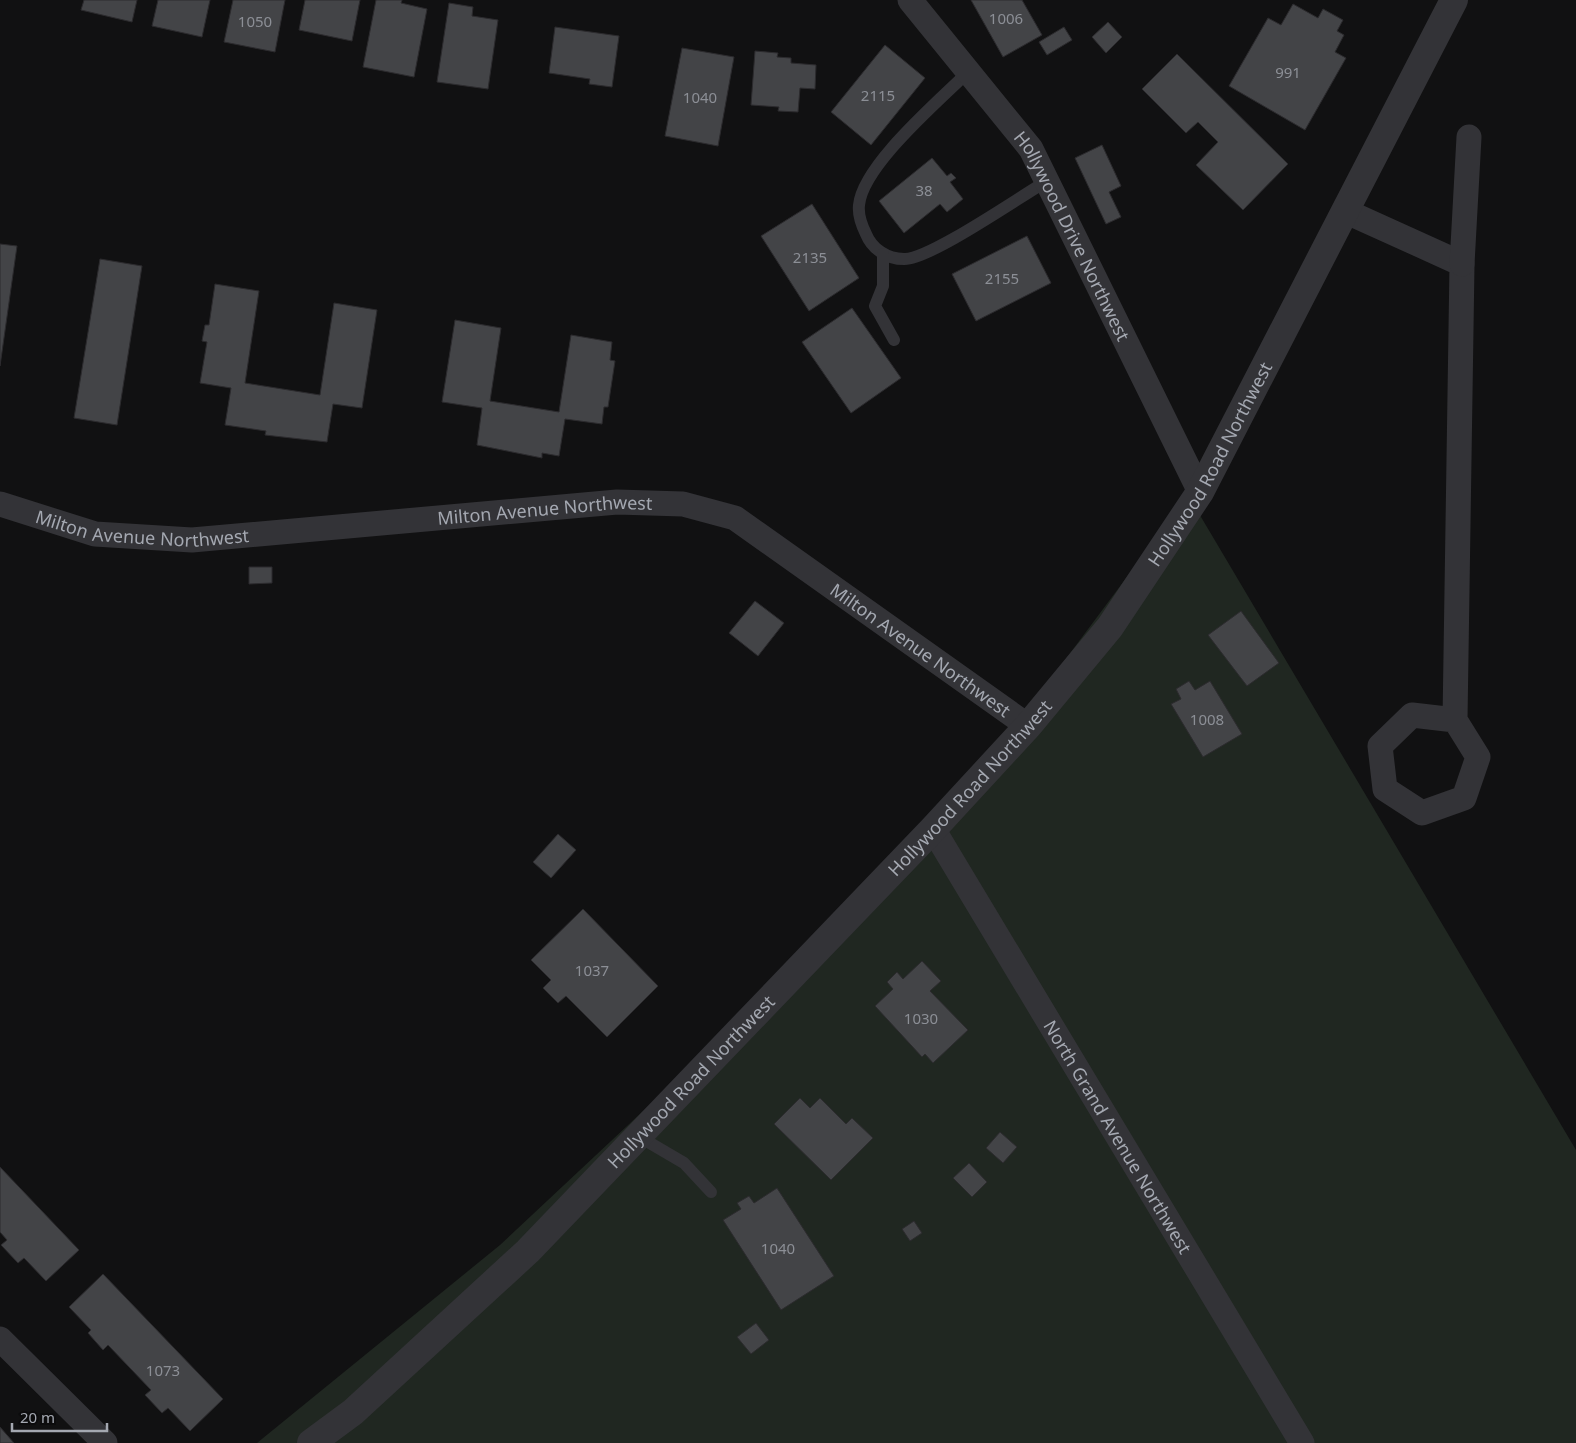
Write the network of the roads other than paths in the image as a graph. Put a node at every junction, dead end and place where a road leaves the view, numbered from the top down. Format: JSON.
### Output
{"nodes":[{"id":1,"x":910,"y":0,"type":"edge"},
{"id":2,"x":1454,"y":0,"type":"edge"},
{"id":3,"x":968,"y":72,"type":"junction"},
{"id":4,"x":1469,"y":137,"type":"dead end"},
{"id":5,"x":1047,"y":181,"type":"junction"},
{"id":6,"x":1345,"y":211,"type":"junction"},
{"id":7,"x":884,"y":254,"type":"junction"},
{"id":8,"x":1462,"y":264,"type":"junction"},
{"id":9,"x":894,"y":340,"type":"dead end"},
{"id":10,"x":1200,"y":492,"type":"junction"},
{"id":11,"x":0,"y":504,"type":"edge"},
{"id":12,"x":1455,"y":720,"type":"dead end"},
{"id":13,"x":1028,"y":726,"type":"junction"},
{"id":14,"x":933,"y":829,"type":"junction"},
{"id":15,"x":638,"y":1136,"type":"junction"},
{"id":16,"x":711,"y":1192,"type":"dead end"},
{"id":17,"x":0,"y":1339,"type":"edge"},
{"id":18,"x":105,"y":1443,"type":"edge"},
{"id":19,"x":311,"y":1443,"type":"edge"},
{"id":20,"x":1302,"y":1443,"type":"edge"}],
"edges":[{"from":1,"to":3,"type":"street","name":"Hollywood Drive Northwest"},
{"from":2,"to":6,"type":"street","name":"Hollywood Road Northwest"},
{"from":3,"to":5,"type":"street","name":"Hollywood Drive Northwest"},
{"from":3,"to":7,"type":"lane"},
{"from":4,"to":8,"type":"street"},
{"from":5,"to":7,"type":"lane"},
{"from":5,"to":10,"type":"street","name":"Hollywood Drive Northwest"},
{"from":6,"to":8,"type":"street"},
{"from":6,"to":10,"type":"street","name":"Hollywood Road Northwest"},
{"from":7,"to":9,"type":"lane"},
{"from":8,"to":12,"type":"street"},
{"from":10,"to":13,"type":"street","name":"Hollywood Road Northwest"},
{"from":11,"to":13,"type":"street","name":"Milton Avenue Northwest"},
{"from":13,"to":14,"type":"street","name":"Hollywood Road Northwest"},
{"from":14,"to":15,"type":"street","name":"Hollywood Road Northwest"},
{"from":14,"to":20,"type":"street","name":"North Grand Avenue Northwest"},
{"from":15,"to":16,"type":"lane"},
{"from":15,"to":19,"type":"street","name":"Hollywood Road Northwest"},
{"from":17,"to":18,"type":"street"}]}
